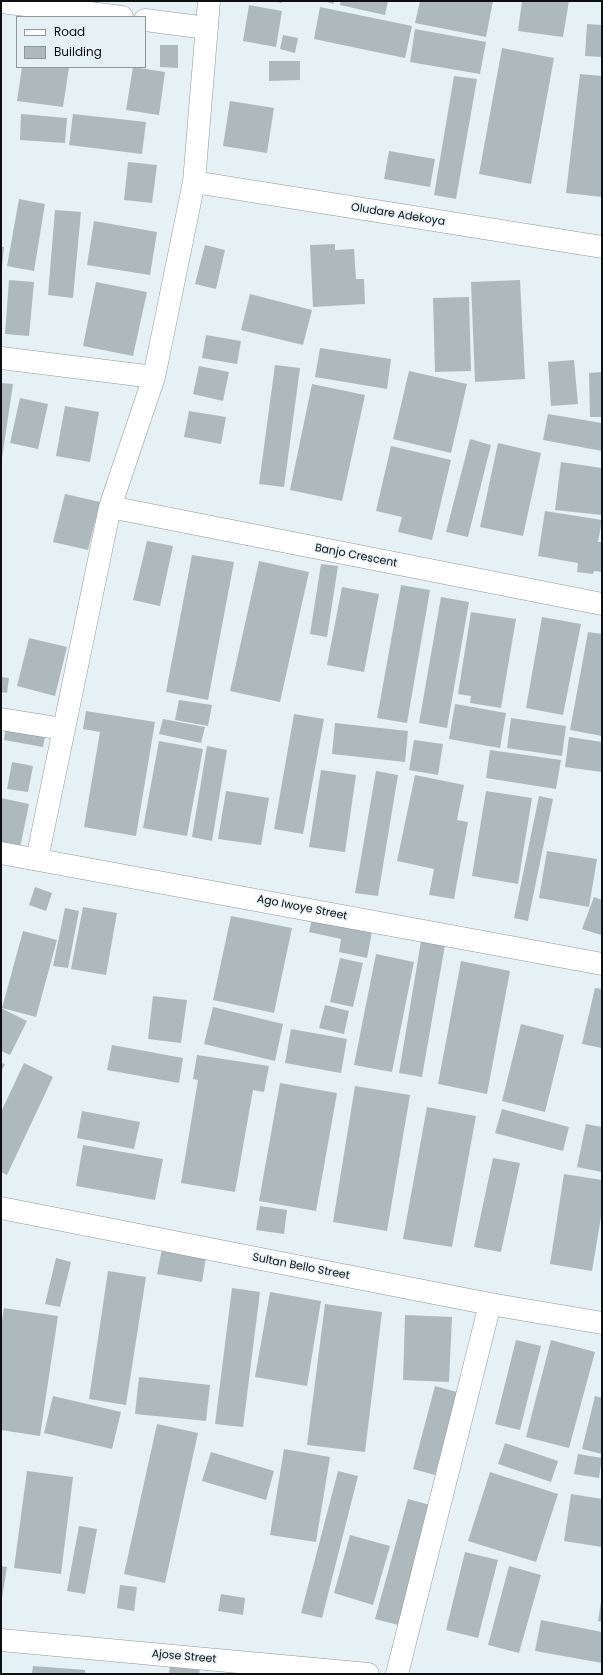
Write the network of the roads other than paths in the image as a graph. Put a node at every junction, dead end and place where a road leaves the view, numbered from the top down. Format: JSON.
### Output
{"nodes":[{"id":1,"x":209,"y":1,"type":"edge"},
{"id":2,"x":1,"y":2,"type":"edge"},
{"id":3,"x":114,"y":16,"type":"edge"},
{"id":4,"x":146,"y":20,"type":"edge"},
{"id":5,"x":207,"y":28,"type":"junction"},
{"id":6,"x":194,"y":182,"type":"junction"},
{"id":7,"x":602,"y":247,"type":"edge"},
{"id":8,"x":1,"y":358,"type":"edge"},
{"id":9,"x":154,"y":377,"type":"junction"},
{"id":10,"x":110,"y":507,"type":"junction"},
{"id":11,"x":602,"y":604,"type":"edge"},
{"id":12,"x":1,"y":719,"type":"edge"},
{"id":13,"x":63,"y":729,"type":"junction"},
{"id":14,"x":1,"y":853,"type":"edge"},
{"id":15,"x":36,"y":859,"type":"junction"},
{"id":16,"x":602,"y":964,"type":"edge"},
{"id":17,"x":1,"y":1208,"type":"edge"},
{"id":18,"x":490,"y":1304,"type":"junction"},
{"id":19,"x":602,"y":1323,"type":"edge"},
{"id":20,"x":1,"y":1640,"type":"edge"},
{"id":21,"x":264,"y":1669,"type":"edge"},
{"id":22,"x":368,"y":1674,"type":"edge"},
{"id":23,"x":397,"y":1674,"type":"edge"}],
"edges":[{"from":1,"to":5,"type":"street"},
{"from":2,"to":3,"type":"street"},
{"from":4,"to":5,"type":"street"},
{"from":5,"to":6,"type":"street"},
{"from":6,"to":7,"type":"street","name":"Oludare Adekoya"},
{"from":6,"to":9,"type":"street"},
{"from":8,"to":9,"type":"street"},
{"from":9,"to":10,"type":"street"},
{"from":10,"to":11,"type":"street","name":"Banjo Crescent"},
{"from":10,"to":13,"type":"street"},
{"from":12,"to":13,"type":"street"},
{"from":13,"to":15,"type":"street"},
{"from":14,"to":15,"type":"street","name":"Ago Iwoye Street"},
{"from":15,"to":16,"type":"street","name":"Ago Iwoye Street"},
{"from":17,"to":18,"type":"street","name":"Sultan Bello Street"},
{"from":18,"to":19,"type":"street","name":"Sultan Bello Street"},
{"from":18,"to":23,"type":"street"},
{"from":20,"to":21,"type":"street","name":"Ajose Street"},
{"from":21,"to":22,"type":"street","name":"Ajose Street"}]}
